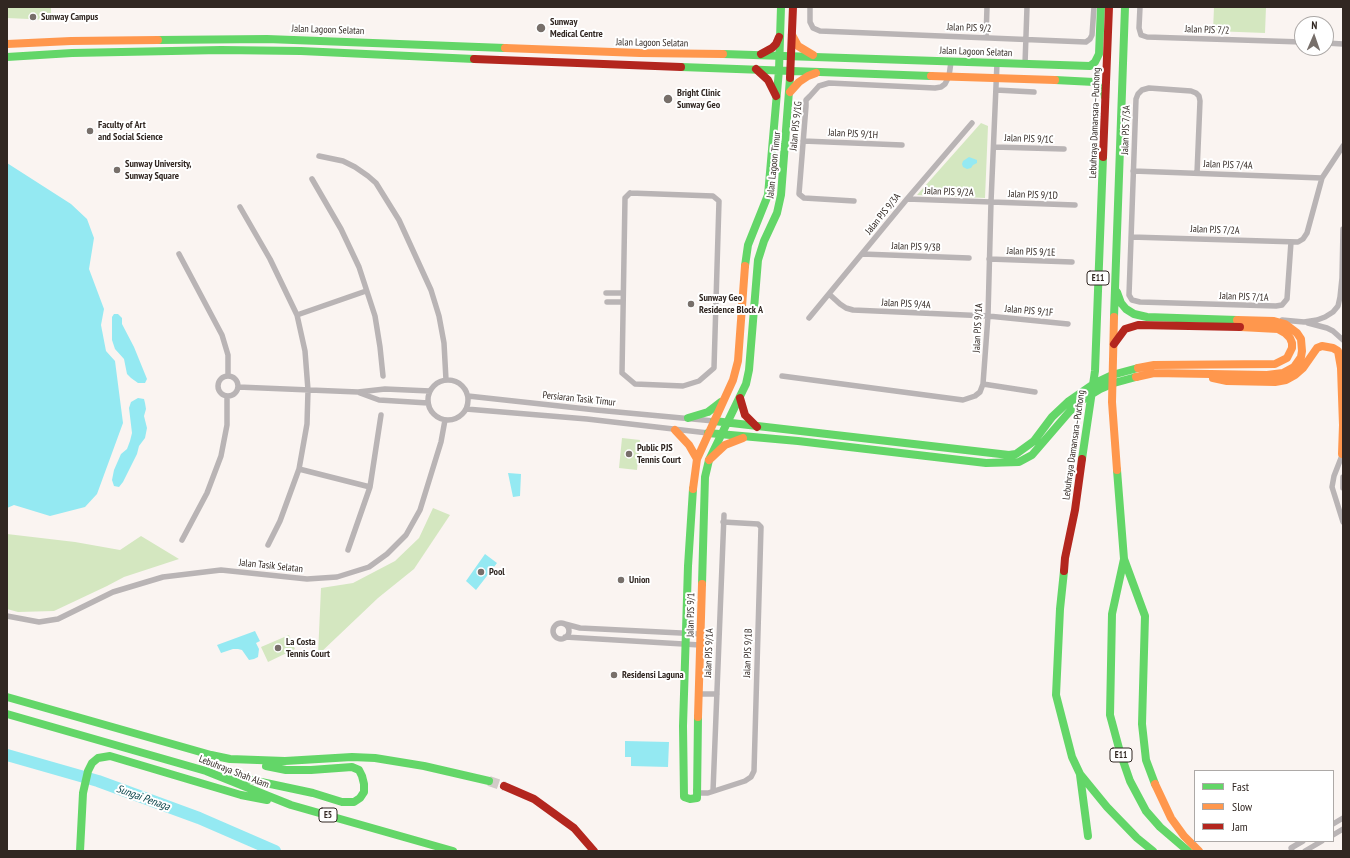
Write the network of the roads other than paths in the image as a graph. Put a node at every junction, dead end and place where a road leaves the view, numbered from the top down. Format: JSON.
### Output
{"nodes":[{"id":1,"x":781,"y":7,"type":"edge"},
{"id":2,"x":793,"y":7,"type":"edge"},
{"id":3,"x":810,"y":7,"type":"edge"},
{"id":4,"x":987,"y":7,"type":"edge"},
{"id":5,"x":1027,"y":7,"type":"edge"},
{"id":6,"x":1094,"y":7,"type":"edge"},
{"id":7,"x":1101,"y":7,"type":"edge"},
{"id":8,"x":1109,"y":7,"type":"edge"},
{"id":9,"x":1125,"y":7,"type":"edge"},
{"id":10,"x":1140,"y":7,"type":"edge"},
{"id":11,"x":792,"y":34,"type":"junction"},
{"id":12,"x":780,"y":35,"type":"junction"},
{"id":13,"x":986,"y":38,"type":"junction"},
{"id":14,"x":1026,"y":40,"type":"junction"},
{"id":15,"x":71,"y":41,"type":"junction"},
{"id":16,"x":1294,"y":42,"type":"edge"},
{"id":17,"x":7,"y":44,"type":"edge"},
{"id":18,"x":72,"y":52,"type":"junction"},
{"id":19,"x":756,"y":55,"type":"junction"},
{"id":20,"x":779,"y":56,"type":"junction"},
{"id":21,"x":791,"y":56,"type":"junction"},
{"id":22,"x":7,"y":57,"type":"edge"},
{"id":23,"x":817,"y":57,"type":"junction"},
{"id":24,"x":951,"y":62,"type":"junction"},
{"id":25,"x":997,"y":63,"type":"junction"},
{"id":26,"x":1025,"y":64,"type":"junction"},
{"id":27,"x":756,"y":69,"type":"junction"},
{"id":28,"x":779,"y":70,"type":"junction"},
{"id":29,"x":792,"y":71,"type":"junction"},
{"id":30,"x":821,"y":71,"type":"junction"},
{"id":31,"x":949,"y":76,"type":"junction"},
{"id":32,"x":997,"y":77,"type":"junction"},
{"id":33,"x":996,"y":90,"type":"junction"},
{"id":34,"x":790,"y":92,"type":"junction"},
{"id":35,"x":1034,"y":92,"type":"dead end"},
{"id":36,"x":777,"y":96,"type":"junction"},
{"id":37,"x":1106,"y":100,"type":"junction"},
{"id":38,"x":972,"y":123,"type":"dead end"},
{"id":39,"x":803,"y":141,"type":"junction"},
{"id":40,"x":902,"y":145,"type":"dead end"},
{"id":41,"x":1343,"y":146,"type":"edge"},
{"id":42,"x":994,"y":147,"type":"junction"},
{"id":43,"x":1064,"y":150,"type":"dead end"},
{"id":44,"x":319,"y":156,"type":"dead end"},
{"id":45,"x":1133,"y":171,"type":"junction"},
{"id":46,"x":1197,"y":173,"type":"junction"},
{"id":47,"x":1322,"y":178,"type":"junction"},
{"id":48,"x":312,"y":179,"type":"dead end"},
{"id":49,"x":907,"y":199,"type":"junction"},
{"id":50,"x":854,"y":201,"type":"dead end"},
{"id":51,"x":991,"y":202,"type":"junction"},
{"id":52,"x":1075,"y":205,"type":"dead end"},
{"id":53,"x":240,"y":207,"type":"dead end"},
{"id":54,"x":1343,"y":229,"type":"edge"},
{"id":55,"x":1131,"y":237,"type":"junction"},
{"id":56,"x":1291,"y":242,"type":"junction"},
{"id":57,"x":179,"y":254,"type":"dead end"},
{"id":58,"x":862,"y":254,"type":"junction"},
{"id":59,"x":969,"y":258,"type":"dead end"},
{"id":60,"x":989,"y":259,"type":"junction"},
{"id":61,"x":1072,"y":262,"type":"dead end"},
{"id":62,"x":1342,"y":278,"type":"edge"},
{"id":63,"x":1343,"y":285,"type":"edge"},
{"id":64,"x":1114,"y":286,"type":"junction"},
{"id":65,"x":366,"y":291,"type":"junction"},
{"id":66,"x":606,"y":293,"type":"dead end"},
{"id":67,"x":623,"y":293,"type":"junction"},
{"id":68,"x":829,"y":294,"type":"junction"},
{"id":69,"x":607,"y":302,"type":"dead end"},
{"id":70,"x":623,"y":302,"type":"junction"},
{"id":71,"x":1140,"y":302,"type":"joint"},
{"id":72,"x":297,"y":315,"type":"junction"},
{"id":73,"x":988,"y":316,"type":"junction"},
{"id":74,"x":809,"y":318,"type":"dead end"},
{"id":75,"x":1274,"y":321,"type":"junction"},
{"id":76,"x":1304,"y":322,"type":"junction"},
{"id":77,"x":1068,"y":324,"type":"dead end"},
{"id":78,"x":1343,"y":340,"type":"edge"},
{"id":79,"x":1114,"y":344,"type":"junction"},
{"id":80,"x":1195,"y":372,"type":"junction"},
{"id":81,"x":1128,"y":374,"type":"junction"},
{"id":82,"x":228,"y":376,"type":"junction"},
{"id":83,"x":383,"y":376,"type":"dead end"},
{"id":84,"x":782,"y":376,"type":"dead end"},
{"id":85,"x":446,"y":380,"type":"junction"},
{"id":86,"x":983,"y":384,"type":"junction"},
{"id":87,"x":238,"y":387,"type":"junction"},
{"id":88,"x":308,"y":390,"type":"junction"},
{"id":89,"x":430,"y":390,"type":"junction"},
{"id":90,"x":358,"y":392,"type":"junction"},
{"id":91,"x":1035,"y":392,"type":"dead end"},
{"id":92,"x":227,"y":396,"type":"junction"},
{"id":93,"x":468,"y":396,"type":"junction"},
{"id":94,"x":725,"y":398,"type":"junction"},
{"id":95,"x":740,"y":398,"type":"junction"},
{"id":96,"x":428,"y":403,"type":"junction"},
{"id":97,"x":466,"y":409,"type":"junction"},
{"id":98,"x":380,"y":415,"type":"dead end"},
{"id":99,"x":688,"y":418,"type":"junction"},
{"id":100,"x":445,"y":420,"type":"junction"},
{"id":101,"x":714,"y":421,"type":"junction"},
{"id":102,"x":728,"y":422,"type":"junction"},
{"id":103,"x":757,"y":427,"type":"junction"},
{"id":104,"x":675,"y":430,"type":"junction"},
{"id":105,"x":708,"y":433,"type":"junction"},
{"id":106,"x":721,"y":435,"type":"junction"},
{"id":107,"x":746,"y":438,"type":"junction"},
{"id":108,"x":1342,"y":453,"type":"edge"},
{"id":109,"x":697,"y":459,"type":"junction"},
{"id":110,"x":709,"y":460,"type":"junction"},
{"id":111,"x":299,"y":469,"type":"junction"},
{"id":112,"x":1343,"y":477,"type":"edge"},
{"id":113,"x":370,"y":487,"type":"junction"},
{"id":114,"x":1343,"y":488,"type":"edge"},
{"id":115,"x":724,"y":515,"type":"dead end"},
{"id":116,"x":723,"y":522,"type":"junction"},
{"id":117,"x":1343,"y":522,"type":"edge"},
{"id":118,"x":182,"y":540,"type":"dead end"},
{"id":119,"x":268,"y":545,"type":"dead end"},
{"id":120,"x":348,"y":550,"type":"dead end"},
{"id":121,"x":1124,"y":559,"type":"junction"},
{"id":122,"x":7,"y":616,"type":"edge"},
{"id":123,"x":565,"y":624,"type":"junction"},
{"id":124,"x":686,"y":634,"type":"junction"},
{"id":125,"x":700,"y":634,"type":"junction"},
{"id":126,"x":565,"y":637,"type":"junction"},
{"id":127,"x":685,"y":644,"type":"junction"},
{"id":128,"x":700,"y":645,"type":"junction"},
{"id":129,"x":698,"y":694,"type":"junction"},
{"id":130,"x":717,"y":694,"type":"junction"},
{"id":131,"x":7,"y":697,"type":"edge"},
{"id":132,"x":7,"y":714,"type":"edge"},
{"id":133,"x":230,"y":759,"type":"junction"},
{"id":134,"x":206,"y":771,"type":"junction"},
{"id":135,"x":1080,"y":774,"type":"junction"},
{"id":136,"x":489,"y":781,"type":"tunnel mouth"},
{"id":137,"x":504,"y":786,"type":"tunnel mouth"},
{"id":138,"x":713,"y":791,"type":"junction"},
{"id":139,"x":697,"y":794,"type":"junction"},
{"id":140,"x":291,"y":805,"type":"junction"},
{"id":141,"x":1343,"y":818,"type":"edge"},
{"id":142,"x":1334,"y":823,"type":"edge"},
{"id":143,"x":1343,"y":829,"type":"edge"},
{"id":144,"x":1334,"y":834,"type":"edge"},
{"id":145,"x":1088,"y":836,"type":"dead end"},
{"id":146,"x":1301,"y":842,"type":"edge"},
{"id":147,"x":1320,"y":842,"type":"edge"},
{"id":148,"x":80,"y":851,"type":"edge"},
{"id":149,"x":453,"y":851,"type":"edge"},
{"id":150,"x":594,"y":851,"type":"edge"},
{"id":151,"x":1153,"y":851,"type":"edge"},
{"id":152,"x":1188,"y":851,"type":"edge"},
{"id":153,"x":1199,"y":851,"type":"edge"},
{"id":154,"x":1292,"y":851,"type":"edge"},
{"id":155,"x":1305,"y":851,"type":"edge"}],
"edges":[{"from":1,"to":12,"type":"main road","name":"Jalan Lagoon Timur"},
{"from":2,"to":11,"type":"main road","name":"Jalan Lagoon Timur"},
{"from":3,"to":13,"type":"street","name":"Jalan PJS 9/2"},
{"from":4,"to":13,"type":"street"},
{"from":5,"to":14,"type":"street"},
{"from":6,"to":14,"type":"street","name":"Jalan PJS 9/2"},
{"from":7,"to":26,"type":"main road","name":"Jalan Lagoon Selatan"},
{"from":8,"to":37,"type":"main road","name":"Lebuhraya Damansara–Puchong","number":"E11"},
{"from":9,"to":64,"type":"main road","number":"E11"},
{"from":10,"to":16,"type":"street","name":"Jalan PJS 7/2"},
{"from":11,"to":21,"type":"main road","name":"Jalan Lagoon Timur"},
{"from":11,"to":23,"type":"main road"},
{"from":12,"to":19,"type":"main road"},
{"from":12,"to":20,"type":"main road","name":"Jalan Lagoon Timur"},
{"from":13,"to":14,"type":"street","name":"Jalan PJS 9/2"},
{"from":14,"to":26,"type":"street"},
{"from":15,"to":17,"type":"main road","name":"Jalan Lagoon Selatan"},
{"from":15,"to":18,"type":"main road"},
{"from":15,"to":19,"type":"main road","name":"Jalan Lagoon Selatan"},
{"from":18,"to":22,"type":"main road"},
{"from":18,"to":27,"type":"main road"},
{"from":19,"to":20,"type":"main road","name":"Jalan Lagoon Selatan"},
{"from":20,"to":21,"type":"main road","name":"Jalan Lagoon Selatan"},
{"from":20,"to":28,"type":"main road","name":"Jalan Lagoon Timur"},
{"from":21,"to":23,"type":"main road","name":"Jalan Lagoon Selatan"},
{"from":21,"to":29,"type":"main road","name":"Jalan Lagoon Timur"},
{"from":23,"to":24,"type":"main road","name":"Jalan Lagoon Selatan"},
{"from":24,"to":25,"type":"main road","name":"Jalan Lagoon Selatan"},
{"from":24,"to":31,"type":"street"},
{"from":25,"to":26,"type":"main road","name":"Jalan Lagoon Selatan"},
{"from":25,"to":32,"type":"street","name":"Jalan PJS 9/1A"},
{"from":27,"to":28,"type":"main road"},
{"from":27,"to":36,"type":"main road"},
{"from":28,"to":29,"type":"main road"},
{"from":28,"to":36,"type":"main road","name":"Jalan Lagoon Timur"},
{"from":29,"to":30,"type":"main road"},
{"from":29,"to":34,"type":"main road","name":"Jalan Lagoon Timur"},
{"from":30,"to":31,"type":"main road"},
{"from":30,"to":34,"type":"main road"},
{"from":31,"to":32,"type":"main road"},
{"from":31,"to":39,"type":"street","name":"Jalan PJS 9/1G"},
{"from":32,"to":33,"type":"street","name":"Jalan PJS 9/1A"},
{"from":32,"to":37,"type":"main road"},
{"from":33,"to":35,"type":"street"},
{"from":33,"to":42,"type":"street","name":"Jalan PJS 9/1A"},
{"from":34,"to":95,"type":"main road","name":"Jalan Lagoon Timur"},
{"from":36,"to":94,"type":"main road","name":"Jalan Lagoon Timur"},
{"from":37,"to":135,"type":"main road","name":"Lebuhraya Damansara–Puchong","number":"E11"},
{"from":38,"to":49,"type":"street","name":"Jalan PJS 9/3A"},
{"from":39,"to":40,"type":"street","name":"Jalan PJS 9/1H"},
{"from":39,"to":50,"type":"street","name":"Jalan PJS 9/1G"},
{"from":41,"to":47,"type":"street"},
{"from":42,"to":43,"type":"street","name":"Jalan PJS 9/1C"},
{"from":42,"to":51,"type":"street","name":"Jalan PJS 9/1A"},
{"from":44,"to":85,"type":"street"},
{"from":45,"to":46,"type":"street","name":"Jalan PJS 7/4A"},
{"from":45,"to":46,"type":"street","name":"Jalan PJS 7/3A"},
{"from":45,"to":55,"type":"street","name":"Jalan PJS 7/3A"},
{"from":46,"to":47,"type":"street","name":"Jalan PJS 7/4A"},
{"from":47,"to":56,"type":"street","name":"Jalan PJS 7/2A"},
{"from":48,"to":65,"type":"street"},
{"from":49,"to":51,"type":"street","name":"Jalan PJS 9/2A"},
{"from":49,"to":58,"type":"street","name":"Jalan PJS 9/3A"},
{"from":51,"to":52,"type":"street","name":"Jalan PJS 9/1D"},
{"from":51,"to":60,"type":"street","name":"Jalan PJS 9/1A"},
{"from":53,"to":72,"type":"street"},
{"from":54,"to":62,"type":"street"},
{"from":55,"to":56,"type":"street","name":"Jalan PJS 7/2A"},
{"from":55,"to":71,"type":"street","name":"Jalan PJS 7/3A"},
{"from":56,"to":71,"type":"street","name":"Jalan PJS 7/1A"},
{"from":57,"to":82,"type":"street"},
{"from":58,"to":59,"type":"street","name":"Jalan PJS 9/3B"},
{"from":58,"to":68,"type":"street","name":"Jalan PJS 9/3A"},
{"from":60,"to":61,"type":"street","name":"Jalan PJS 9/1E"},
{"from":60,"to":73,"type":"street","name":"Jalan PJS 9/1A"},
{"from":62,"to":63,"type":"street"},
{"from":62,"to":76,"type":"street"},
{"from":64,"to":75,"type":"main road"},
{"from":64,"to":79,"type":"main road","number":"E11"},
{"from":65,"to":72,"type":"street"},
{"from":65,"to":83,"type":"street"},
{"from":66,"to":67,"type":"street"},
{"from":67,"to":70,"type":"street"},
{"from":67,"to":70,"type":"street"},
{"from":68,"to":73,"type":"street","name":"Jalan PJS 9/4A"},
{"from":68,"to":74,"type":"street","name":"Jalan PJS 9/3A"},
{"from":69,"to":70,"type":"street"},
{"from":72,"to":88,"type":"street"},
{"from":73,"to":77,"type":"street","name":"Jalan PJS 9/1F"},
{"from":73,"to":86,"type":"street","name":"Jalan PJS 9/1A"},
{"from":75,"to":76,"type":"street"},
{"from":75,"to":80,"type":"main road"},
{"from":76,"to":78,"type":"street"},
{"from":79,"to":81,"type":"main road"},
{"from":79,"to":121,"type":"main road","number":"E11"},
{"from":80,"to":81,"type":"main road"},
{"from":80,"to":108,"type":"main road"},
{"from":81,"to":103,"type":"main road"},
{"from":81,"to":107,"type":"main road"},
{"from":82,"to":87,"type":"street"},
{"from":82,"to":92,"type":"street"},
{"from":84,"to":86,"type":"street"},
{"from":85,"to":89,"type":"street"},
{"from":85,"to":93,"type":"street"},
{"from":86,"to":91,"type":"street"},
{"from":87,"to":88,"type":"street"},
{"from":87,"to":92,"type":"street"},
{"from":88,"to":90,"type":"street"},
{"from":88,"to":111,"type":"street"},
{"from":89,"to":90,"type":"street"},
{"from":89,"to":96,"type":"street"},
{"from":90,"to":96,"type":"street"},
{"from":92,"to":118,"type":"street"},
{"from":93,"to":97,"type":"street"},
{"from":93,"to":99,"type":"street","name":"Persiaran Tasik Timur"},
{"from":94,"to":99,"type":"main road"},
{"from":94,"to":101,"type":"main road","name":"Jalan Lagoon Timur"},
{"from":95,"to":102,"type":"main road","name":"Jalan Lagoon Timur"},
{"from":95,"to":103,"type":"main road"},
{"from":96,"to":100,"type":"street"},
{"from":97,"to":100,"type":"street"},
{"from":97,"to":104,"type":"street","name":"Persiaran Tasik Timur"},
{"from":98,"to":113,"type":"street"},
{"from":99,"to":101,"type":"street","name":"Persiaran Tasik Timur"},
{"from":100,"to":122,"type":"street","name":"Jalan Tasik Selatan"},
{"from":101,"to":102,"type":"main road"},
{"from":101,"to":105,"type":"main road","name":"Jalan Lagoon Timur"},
{"from":102,"to":103,"type":"main road"},
{"from":102,"to":106,"type":"main road","name":"Jalan Lagoon Timur"},
{"from":104,"to":105,"type":"street","name":"Persiaran Tasik Timur"},
{"from":104,"to":109,"type":"main road"},
{"from":105,"to":106,"type":"main road"},
{"from":105,"to":109,"type":"main road","name":"Jalan PJS 9/1"},
{"from":106,"to":107,"type":"main road"},
{"from":106,"to":110,"type":"main road","name":"Jalan PJS 9/1"},
{"from":107,"to":110,"type":"main road"},
{"from":108,"to":117,"type":"street"},
{"from":109,"to":124,"type":"main road","name":"Jalan PJS 9/1"},
{"from":110,"to":125,"type":"main road","name":"Jalan PJS 9/1"},
{"from":111,"to":113,"type":"street"},
{"from":111,"to":119,"type":"street"},
{"from":112,"to":114,"type":"street"},
{"from":113,"to":120,"type":"street"},
{"from":115,"to":116,"type":"street","name":"Jalan PJS 9/1A"},
{"from":116,"to":130,"type":"street","name":"Jalan PJS 9/1A"},
{"from":116,"to":138,"type":"street","name":"Jalan PJS 9/1B"},
{"from":121,"to":152,"type":"main road","number":"E11"},
{"from":121,"to":153,"type":"main road","number":"E11"},
{"from":123,"to":124,"type":"street"},
{"from":123,"to":126,"type":"street"},
{"from":123,"to":126,"type":"street"},
{"from":124,"to":125,"type":"street"},
{"from":124,"to":127,"type":"main road","name":"Jalan PJS 9/1"},
{"from":125,"to":128,"type":"main road","name":"Jalan PJS 9/1"},
{"from":126,"to":127,"type":"street"},
{"from":127,"to":128,"type":"street"},
{"from":127,"to":139,"type":"main road","name":"Jalan PJS 9/1"},
{"from":128,"to":129,"type":"main road","name":"Jalan PJS 9/1"},
{"from":129,"to":130,"type":"street"},
{"from":129,"to":139,"type":"main road","name":"Jalan PJS 9/1"},
{"from":130,"to":138,"type":"street","name":"Jalan PJS 9/1A"},
{"from":131,"to":133,"type":"main road","name":"Lebuhraya Shah Alam"},
{"from":132,"to":134,"type":"main road","name":"Lebuhraya Shah Alam","number":"E5"},
{"from":133,"to":134,"type":"main road"},
{"from":133,"to":136,"type":"main road","name":"Lebuhraya Shah Alam"},
{"from":134,"to":140,"type":"main road","name":"Lebuhraya Shah Alam","number":"E5"},
{"from":135,"to":145,"type":"main road"},
{"from":135,"to":151,"type":"main road","name":"Lebuhraya Damansara–Puchong","number":"E11"},
{"from":137,"to":150,"type":"main road"},
{"from":138,"to":139,"type":"street"},
{"from":140,"to":148,"type":"main road"},
{"from":140,"to":149,"type":"main road","name":"Lebuhraya Shah Alam","number":"E5"},
{"from":141,"to":142,"type":"street"},
{"from":143,"to":144,"type":"street"},
{"from":146,"to":154,"type":"street"},
{"from":147,"to":155,"type":"street"}]}
